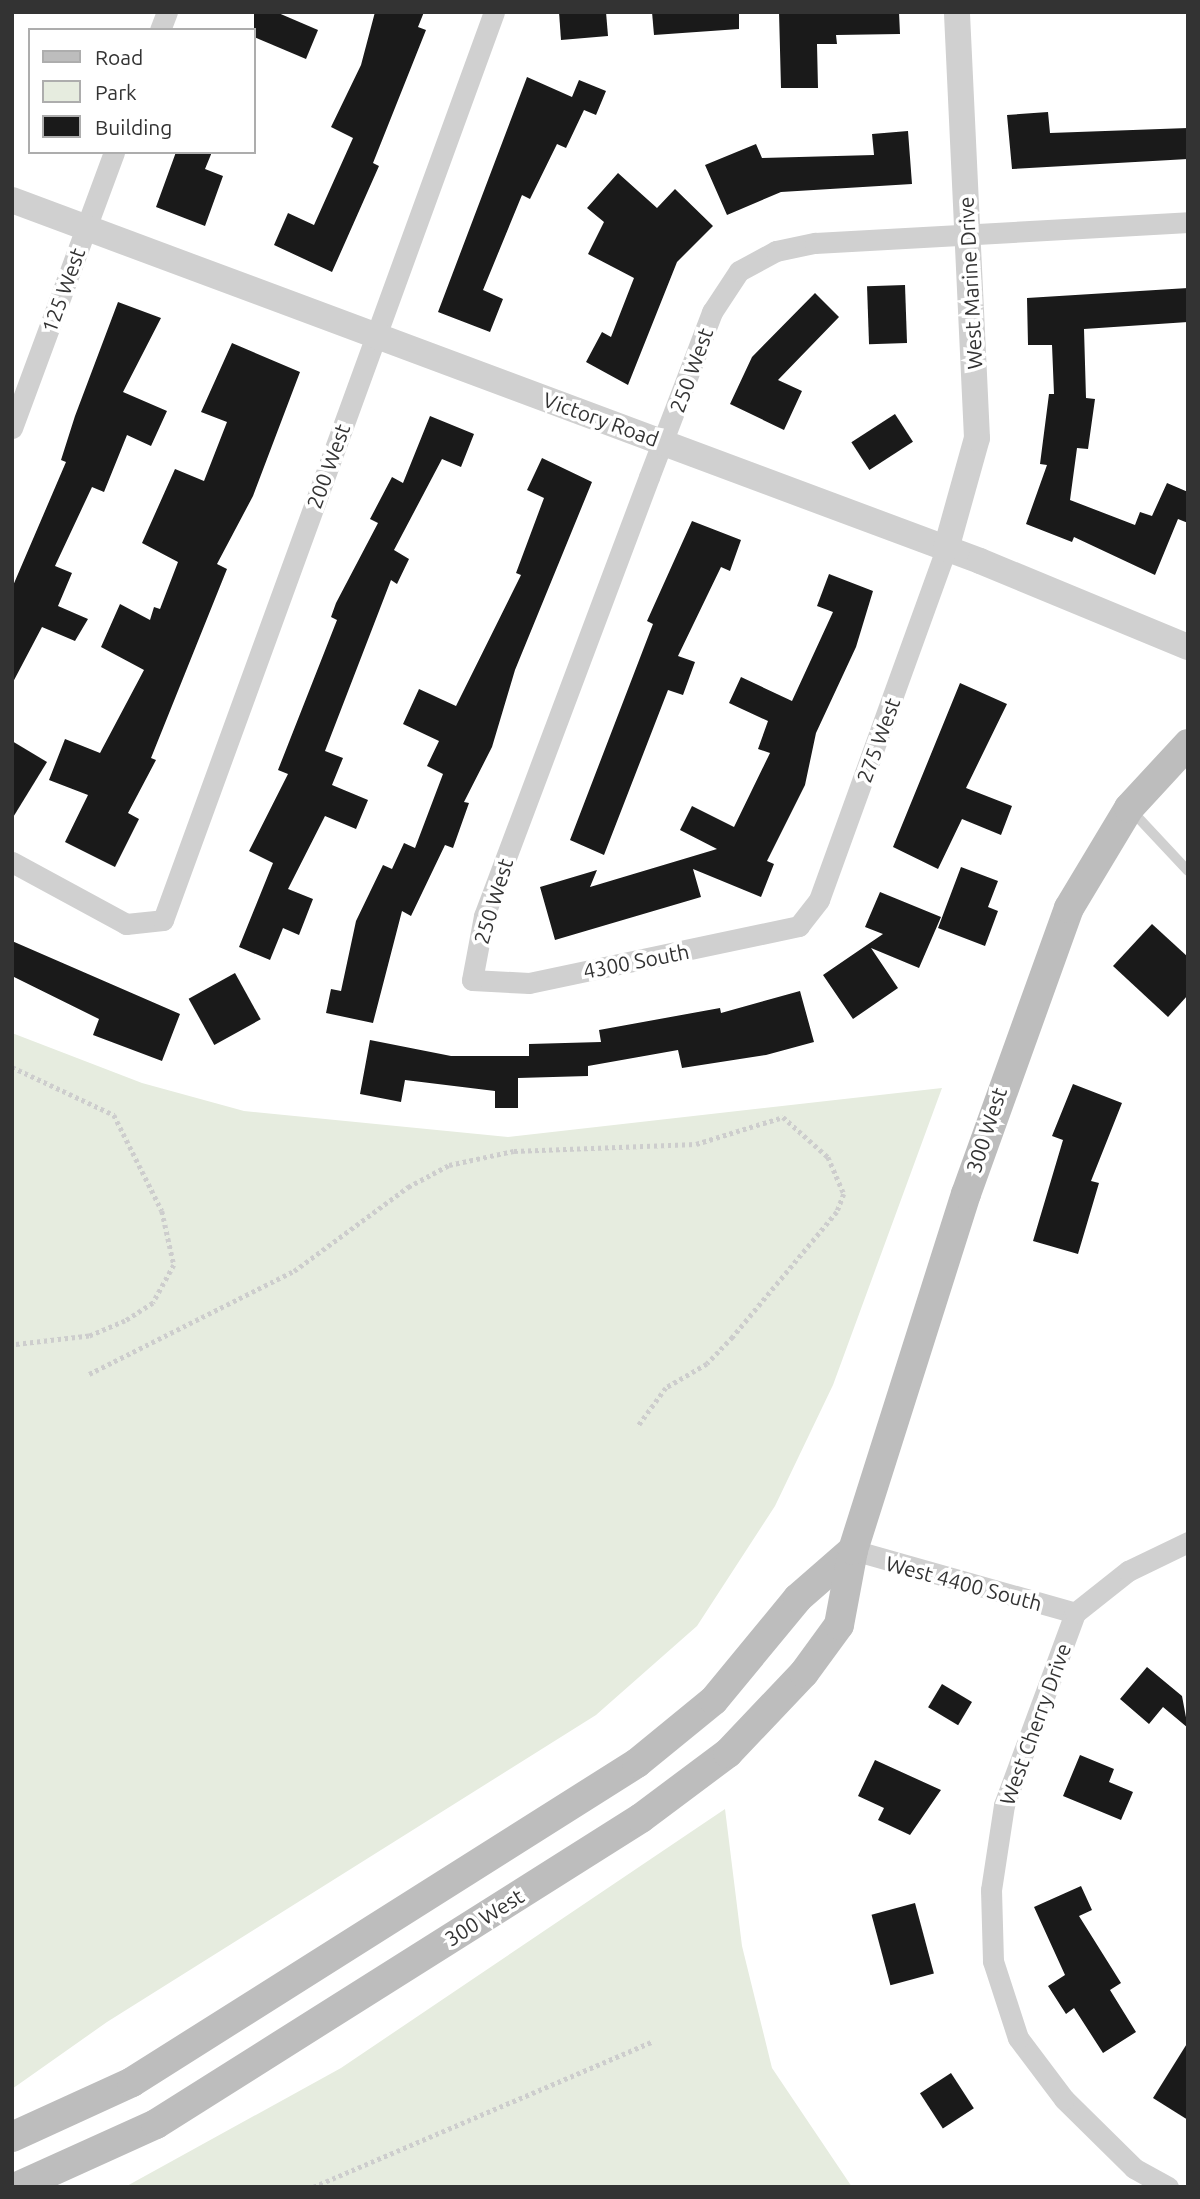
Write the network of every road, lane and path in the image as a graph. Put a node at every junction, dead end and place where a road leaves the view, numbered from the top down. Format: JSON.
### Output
{"nodes":[{"id":1,"x":494,"y":12,"type":"edge"},
{"id":2,"x":957,"y":12,"type":"edge"},
{"id":3,"x":113,"y":154,"type":"edge"},
{"id":4,"x":12,"y":200,"type":"edge"},
{"id":5,"x":1188,"y":222,"type":"edge"},
{"id":6,"x":85,"y":227,"type":"junction"},
{"id":7,"x":968,"y":236,"type":"junction"},
{"id":8,"x":375,"y":339,"type":"junction"},
{"id":9,"x":12,"y":428,"type":"edge"},
{"id":10,"x":664,"y":442,"type":"junction"},
{"id":11,"x":946,"y":549,"type":"junction"},
{"id":12,"x":1188,"y":647,"type":"edge"},
{"id":13,"x":1188,"y":744,"type":"edge"},
{"id":14,"x":1129,"y":808,"type":"junction"},
{"id":15,"x":12,"y":862,"type":"edge"},
{"id":16,"x":1186,"y":866,"type":"edge"},
{"id":17,"x":799,"y":926,"type":"joint"},
{"id":18,"x":471,"y":981,"type":"joint"},
{"id":19,"x":12,"y":1067,"type":"edge"},
{"id":20,"x":12,"y":1345,"type":"edge"},
{"id":21,"x":89,"y":1374,"type":"dead end"},
{"id":22,"x":639,"y":1425,"type":"dead end"},
{"id":23,"x":1188,"y":1542,"type":"edge"},
{"id":24,"x":853,"y":1550,"type":"junction"},
{"id":25,"x":1076,"y":1613,"type":"junction"},
{"id":26,"x":652,"y":2042,"type":"dead end"},
{"id":27,"x":12,"y":2137,"type":"edge"},
{"id":28,"x":18,"y":2187,"type":"edge"},
{"id":29,"x":313,"y":2187,"type":"edge"},
{"id":30,"x":1168,"y":2187,"type":"edge"}],
"edges":[{"from":1,"to":8,"type":"street","name":"200 West"},
{"from":2,"to":7,"type":"street","name":"West Marine Drive"},
{"from":3,"to":6,"type":"street","name":"125 West"},
{"from":4,"to":6,"type":"street","name":"Victory Road"},
{"from":5,"to":7,"type":"street","name":"250 West"},
{"from":6,"to":8,"type":"street","name":"Victory Road"},
{"from":6,"to":9,"type":"street","name":"125 West"},
{"from":7,"to":10,"type":"street","name":"250 West"},
{"from":7,"to":11,"type":"street","name":"West Marine Drive"},
{"from":8,"to":10,"type":"street","name":"Victory Road"},
{"from":8,"to":15,"type":"street","name":"200 West"},
{"from":10,"to":11,"type":"street","name":"Victory Road"},
{"from":10,"to":18,"type":"street","name":"250 West"},
{"from":11,"to":12,"type":"street","name":"Victory Road"},
{"from":11,"to":17,"type":"street","name":"275 West"},
{"from":13,"to":14,"type":"main road","name":"300 West"},
{"from":14,"to":16,"type":"lane"},
{"from":14,"to":24,"type":"main road","name":"300 West"},
{"from":17,"to":18,"type":"street","name":"4300 South"},
{"from":19,"to":20,"type":"path"},
{"from":21,"to":22,"type":"path"},
{"from":23,"to":25,"type":"street"},
{"from":24,"to":25,"type":"street","name":"West 4400 South"},
{"from":24,"to":27,"type":"main road"},
{"from":24,"to":28,"type":"main road","name":"300 West"},
{"from":25,"to":30,"type":"street","name":"West Cherry Drive"},
{"from":26,"to":29,"type":"path"}]}
